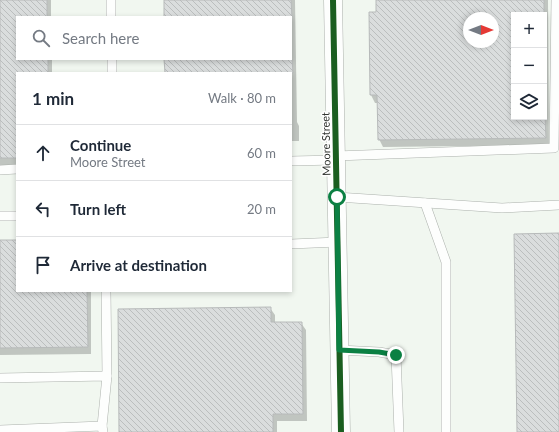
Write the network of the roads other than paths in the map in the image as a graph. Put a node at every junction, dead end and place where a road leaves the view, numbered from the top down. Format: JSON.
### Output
{"nodes":[{"id":1,"x":111,"y":0,"type":"edge"},
{"id":2,"x":333,"y":0,"type":"edge"},
{"id":3,"x":556,"y":0,"type":"edge"},
{"id":4,"x":111,"y":16,"type":"edge"},
{"id":5,"x":112,"y":60,"type":"edge"},
{"id":6,"x":112,"y":72,"type":"edge"},
{"id":7,"x":336,"y":158,"type":"junction"},
{"id":8,"x":292,"y":161,"type":"edge"},
{"id":9,"x":16,"y":169,"type":"edge"},
{"id":10,"x":0,"y":170,"type":"edge"},
{"id":11,"x":337,"y":197,"type":"junction"},
{"id":12,"x":425,"y":203,"type":"junction"},
{"id":13,"x":559,"y":205,"type":"edge"},
{"id":14,"x":0,"y":216,"type":"edge"},
{"id":15,"x":16,"y":216,"type":"edge"},
{"id":16,"x":338,"y":242,"type":"junction"},
{"id":17,"x":292,"y":244,"type":"edge"},
{"id":18,"x":106,"y":292,"type":"edge"},
{"id":19,"x":339,"y":350,"type":"junction"},
{"id":20,"x":107,"y":376,"type":"junction"},
{"id":21,"x":0,"y":378,"type":"edge"},
{"id":22,"x":103,"y":429,"type":"edge"},
{"id":23,"x":0,"y":430,"type":"edge"},
{"id":24,"x":341,"y":432,"type":"edge"},
{"id":25,"x":399,"y":432,"type":"edge"},
{"id":26,"x":446,"y":432,"type":"edge"}],
"edges":[{"from":1,"to":4,"type":"lane"},
{"from":2,"to":7,"type":"street","name":"Moore Street"},
{"from":3,"to":7,"type":"lane"},
{"from":5,"to":6,"type":"lane"},
{"from":7,"to":8,"type":"lane"},
{"from":7,"to":11,"type":"street","name":"Moore Street"},
{"from":9,"to":10,"type":"lane"},
{"from":11,"to":12,"type":"lane"},
{"from":11,"to":16,"type":"street","name":"Moore Street"},
{"from":12,"to":13,"type":"lane"},
{"from":12,"to":26,"type":"lane"},
{"from":14,"to":15,"type":"lane"},
{"from":16,"to":17,"type":"lane"},
{"from":16,"to":19,"type":"street","name":"Moore Street"},
{"from":18,"to":20,"type":"lane"},
{"from":19,"to":24,"type":"street","name":"Moore Street"},
{"from":19,"to":25,"type":"lane"},
{"from":20,"to":21,"type":"lane"},
{"from":20,"to":22,"type":"lane"},
{"from":22,"to":23,"type":"lane"}]}
